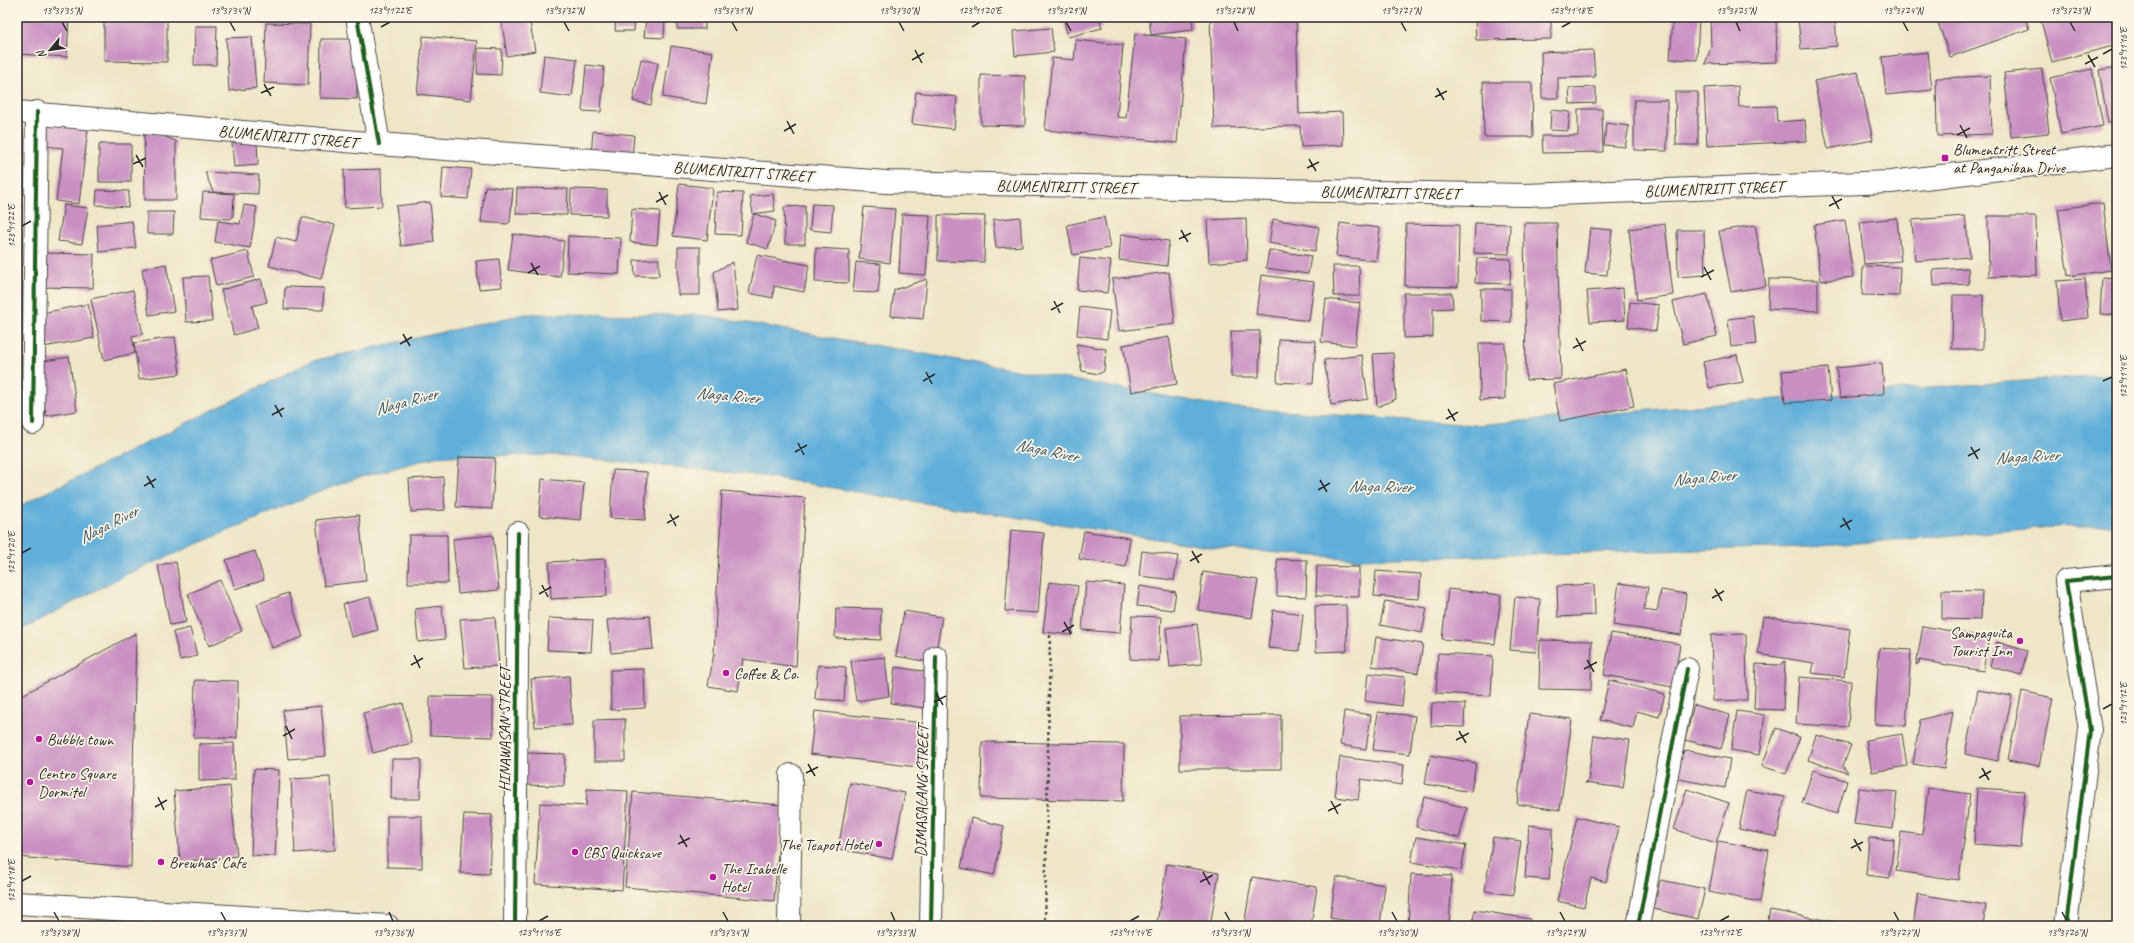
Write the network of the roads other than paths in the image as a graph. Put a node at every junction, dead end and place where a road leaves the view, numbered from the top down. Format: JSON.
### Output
{"nodes":[{"id":1,"x":358,"y":17,"type":"edge"},
{"id":2,"x":27,"y":112,"type":"edge"},
{"id":3,"x":379,"y":144,"type":"junction"},
{"id":4,"x":2117,"y":155,"type":"edge"},
{"id":5,"x":33,"y":423,"type":"dead end"},
{"id":6,"x":518,"y":533,"type":"dead end"},
{"id":7,"x":2117,"y":576,"type":"edge"},
{"id":8,"x":936,"y":657,"type":"dead end"},
{"id":9,"x":1687,"y":669,"type":"dead end"},
{"id":10,"x":791,"y":775,"type":"dead end"},
{"id":11,"x":17,"y":903,"type":"edge"},
{"id":12,"x":388,"y":926,"type":"edge"},
{"id":13,"x":515,"y":926,"type":"edge"},
{"id":14,"x":789,"y":926,"type":"edge"},
{"id":15,"x":930,"y":926,"type":"edge"},
{"id":16,"x":1638,"y":926,"type":"edge"},
{"id":17,"x":2066,"y":926,"type":"edge"}],
"edges":[{"from":1,"to":3,"type":"main road"},
{"from":2,"to":3,"type":"main road","name":"BLUMENTRITT STREET"},
{"from":2,"to":5,"type":"main road"},
{"from":3,"to":4,"type":"main road","name":"BLUMENTRITT STREET"},
{"from":6,"to":13,"type":"main road","name":"HINAWASAN STREET"},
{"from":7,"to":17,"type":"main road"},
{"from":8,"to":15,"type":"main road","name":"DIMASALANG STREET"},
{"from":9,"to":16,"type":"main road"},
{"from":10,"to":14,"type":"main road"},
{"from":11,"to":12,"type":"main road"}]}
